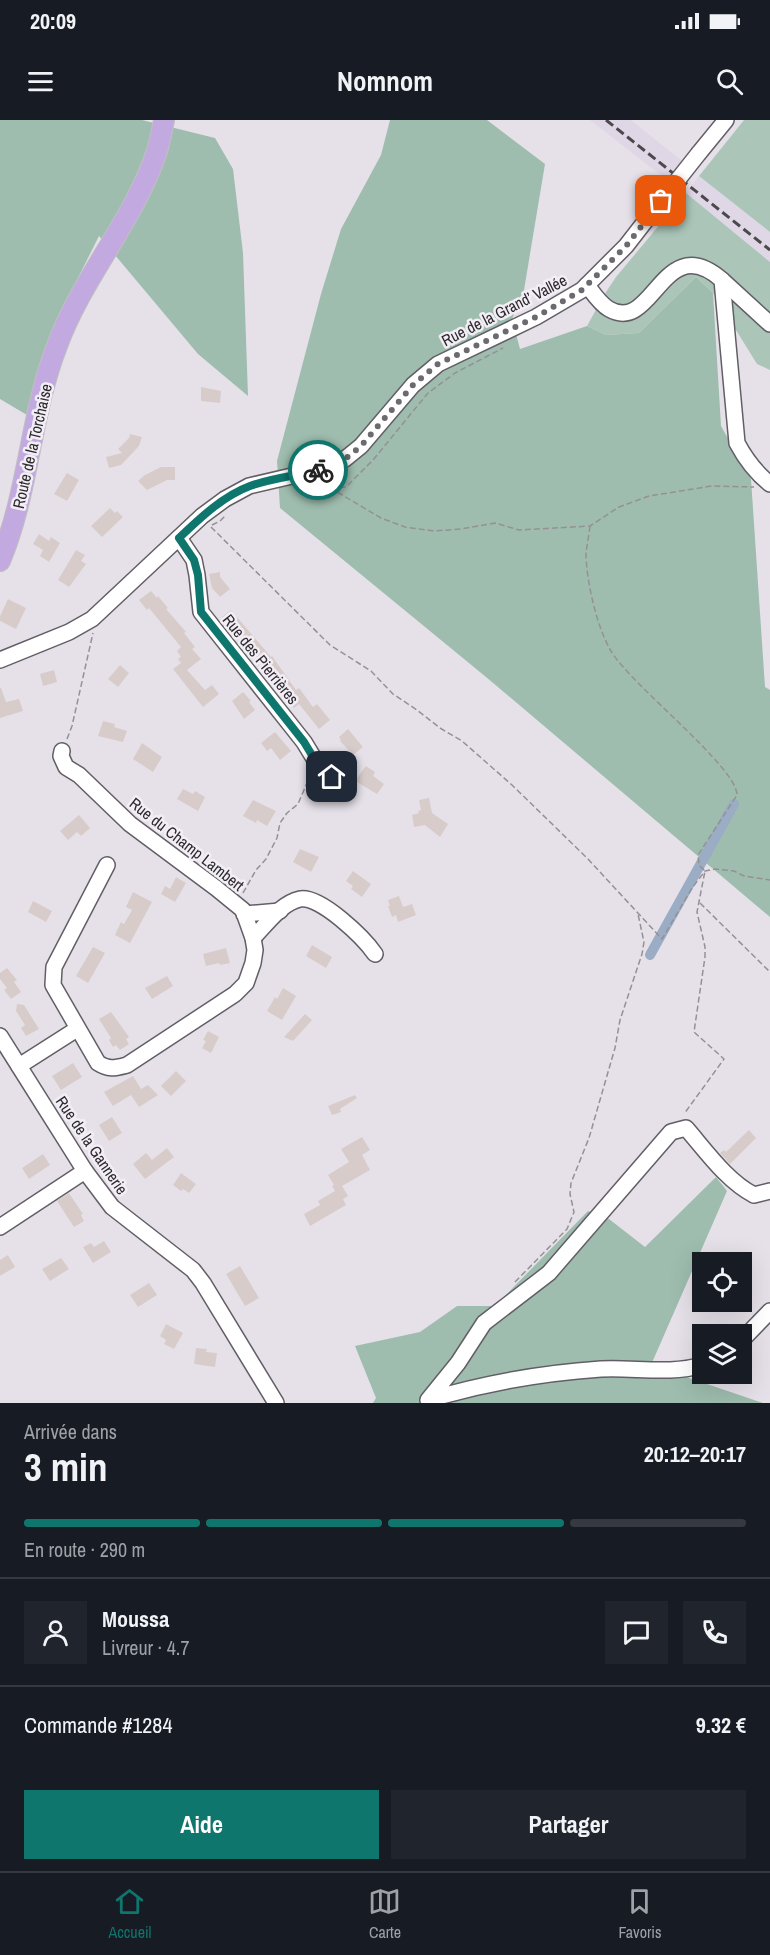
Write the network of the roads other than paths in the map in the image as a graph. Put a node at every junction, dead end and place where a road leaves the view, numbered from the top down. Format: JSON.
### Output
{"nodes":[{"id":1,"x":164,"y":120,"type":"edge"},
{"id":2,"x":726,"y":120,"type":"edge"},
{"id":3,"x":722,"y":280,"type":"junction"},
{"id":4,"x":587,"y":285,"type":"junction"},
{"id":5,"x":770,"y":324,"type":"edge"},
{"id":6,"x":765,"y":485,"type":"edge"},
{"id":7,"x":179,"y":538,"type":"junction"},
{"id":8,"x":0,"y":561,"type":"edge"},
{"id":9,"x":0,"y":660,"type":"edge"},
{"id":10,"x":62,"y":751,"type":"road end"},
{"id":11,"x":332,"y":777,"type":"dead end"},
{"id":12,"x":107,"y":865,"type":"dead end"},
{"id":13,"x":280,"y":910,"type":"junction"},
{"id":14,"x":244,"y":912,"type":"junction"},
{"id":15,"x":253,"y":938,"type":"junction"},
{"id":16,"x":375,"y":954,"type":"dead end"},
{"id":17,"x":77,"y":1029,"type":"junction"},
{"id":18,"x":0,"y":1036,"type":"edge"},
{"id":19,"x":19,"y":1066,"type":"junction"},
{"id":20,"x":85,"y":1171,"type":"junction"},
{"id":21,"x":770,"y":1191,"type":"edge"},
{"id":22,"x":0,"y":1227,"type":"edge"},
{"id":23,"x":770,"y":1311,"type":"edge"},
{"id":24,"x":752,"y":1330,"type":"edge"},
{"id":25,"x":692,"y":1368,"type":"edge"},
{"id":26,"x":424,"y":1401,"type":"edge"},
{"id":27,"x":276,"y":1403,"type":"edge"}],
"edges":[{"from":1,"to":8,"type":"main road","name":"Route de la Torchaise"},
{"from":2,"to":4,"type":"street","name":"Rue de la Grand’ Vallée","bridge":true},
{"from":3,"to":4,"type":"street"},
{"from":3,"to":5,"type":"street"},
{"from":3,"to":6,"type":"street"},
{"from":4,"to":7,"type":"street","name":"Rue de la Grand’ Vallée"},
{"from":7,"to":9,"type":"street","name":"Rue de la Grand’ Vallée"},
{"from":7,"to":11,"type":"street","name":"Rue des Pierrières"},
{"from":10,"to":14,"type":"street","name":"Rue du Champ Lambert"},
{"from":12,"to":17,"type":"street","name":"Rue du Champ Lambert"},
{"from":13,"to":14,"type":"street"},
{"from":13,"to":15,"type":"street"},
{"from":13,"to":16,"type":"street"},
{"from":14,"to":15,"type":"street","name":"Rue du Champ Lambert"},
{"from":15,"to":17,"type":"street","name":"Rue du Champ Lambert"},
{"from":17,"to":19,"type":"street"},
{"from":18,"to":19,"type":"street","name":"Rue de la Gannerie"},
{"from":19,"to":20,"type":"street","name":"Rue de la Gannerie"},
{"from":20,"to":22,"type":"street"},
{"from":20,"to":27,"type":"street","name":"Rue de la Gannerie"},
{"from":21,"to":26,"type":"street"},
{"from":23,"to":24,"type":"street"},
{"from":25,"to":26,"type":"street"}]}
